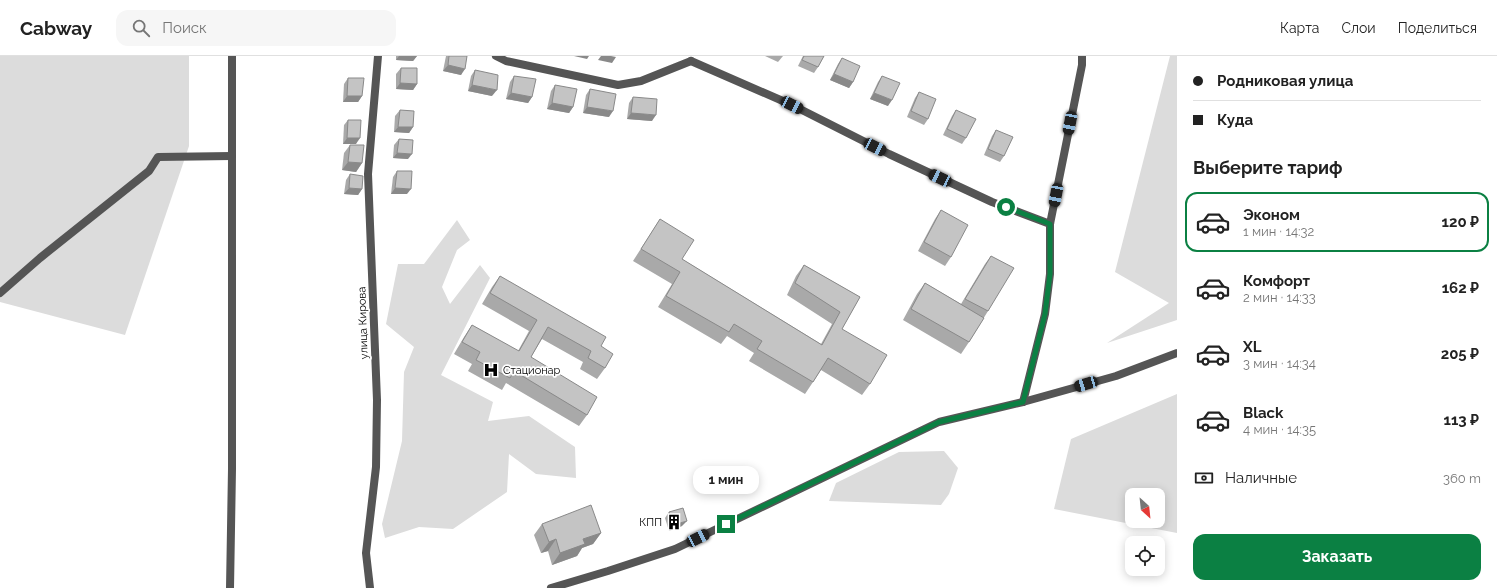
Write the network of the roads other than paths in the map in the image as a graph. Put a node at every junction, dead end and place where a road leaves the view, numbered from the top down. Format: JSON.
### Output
{"nodes":[{"id":1,"x":232,"y":56,"type":"edge"},
{"id":2,"x":378,"y":56,"type":"edge"},
{"id":3,"x":496,"y":56,"type":"edge"},
{"id":4,"x":1082,"y":56,"type":"edge"},
{"id":5,"x":691,"y":58,"type":"edge"},
{"id":6,"x":232,"y":156,"type":"junction"},
{"id":7,"x":1050,"y":224,"type":"junction"},
{"id":8,"x":0,"y":293,"type":"edge"},
{"id":9,"x":1177,"y":353,"type":"edge"},
{"id":10,"x":1023,"y":402,"type":"junction"},
{"id":11,"x":230,"y":588,"type":"edge"},
{"id":12,"x":370,"y":588,"type":"edge"},
{"id":13,"x":551,"y":588,"type":"edge"}],
"edges":[{"from":1,"to":6,"type":"street"},
{"from":2,"to":12,"type":"street","name":"улица Кирова"},
{"from":3,"to":5,"type":"street"},
{"from":4,"to":7,"type":"street"},
{"from":5,"to":7,"type":"street"},
{"from":6,"to":8,"type":"street"},
{"from":6,"to":11,"type":"street"},
{"from":7,"to":10,"type":"street"},
{"from":9,"to":10,"type":"street"},
{"from":10,"to":13,"type":"street"}]}
